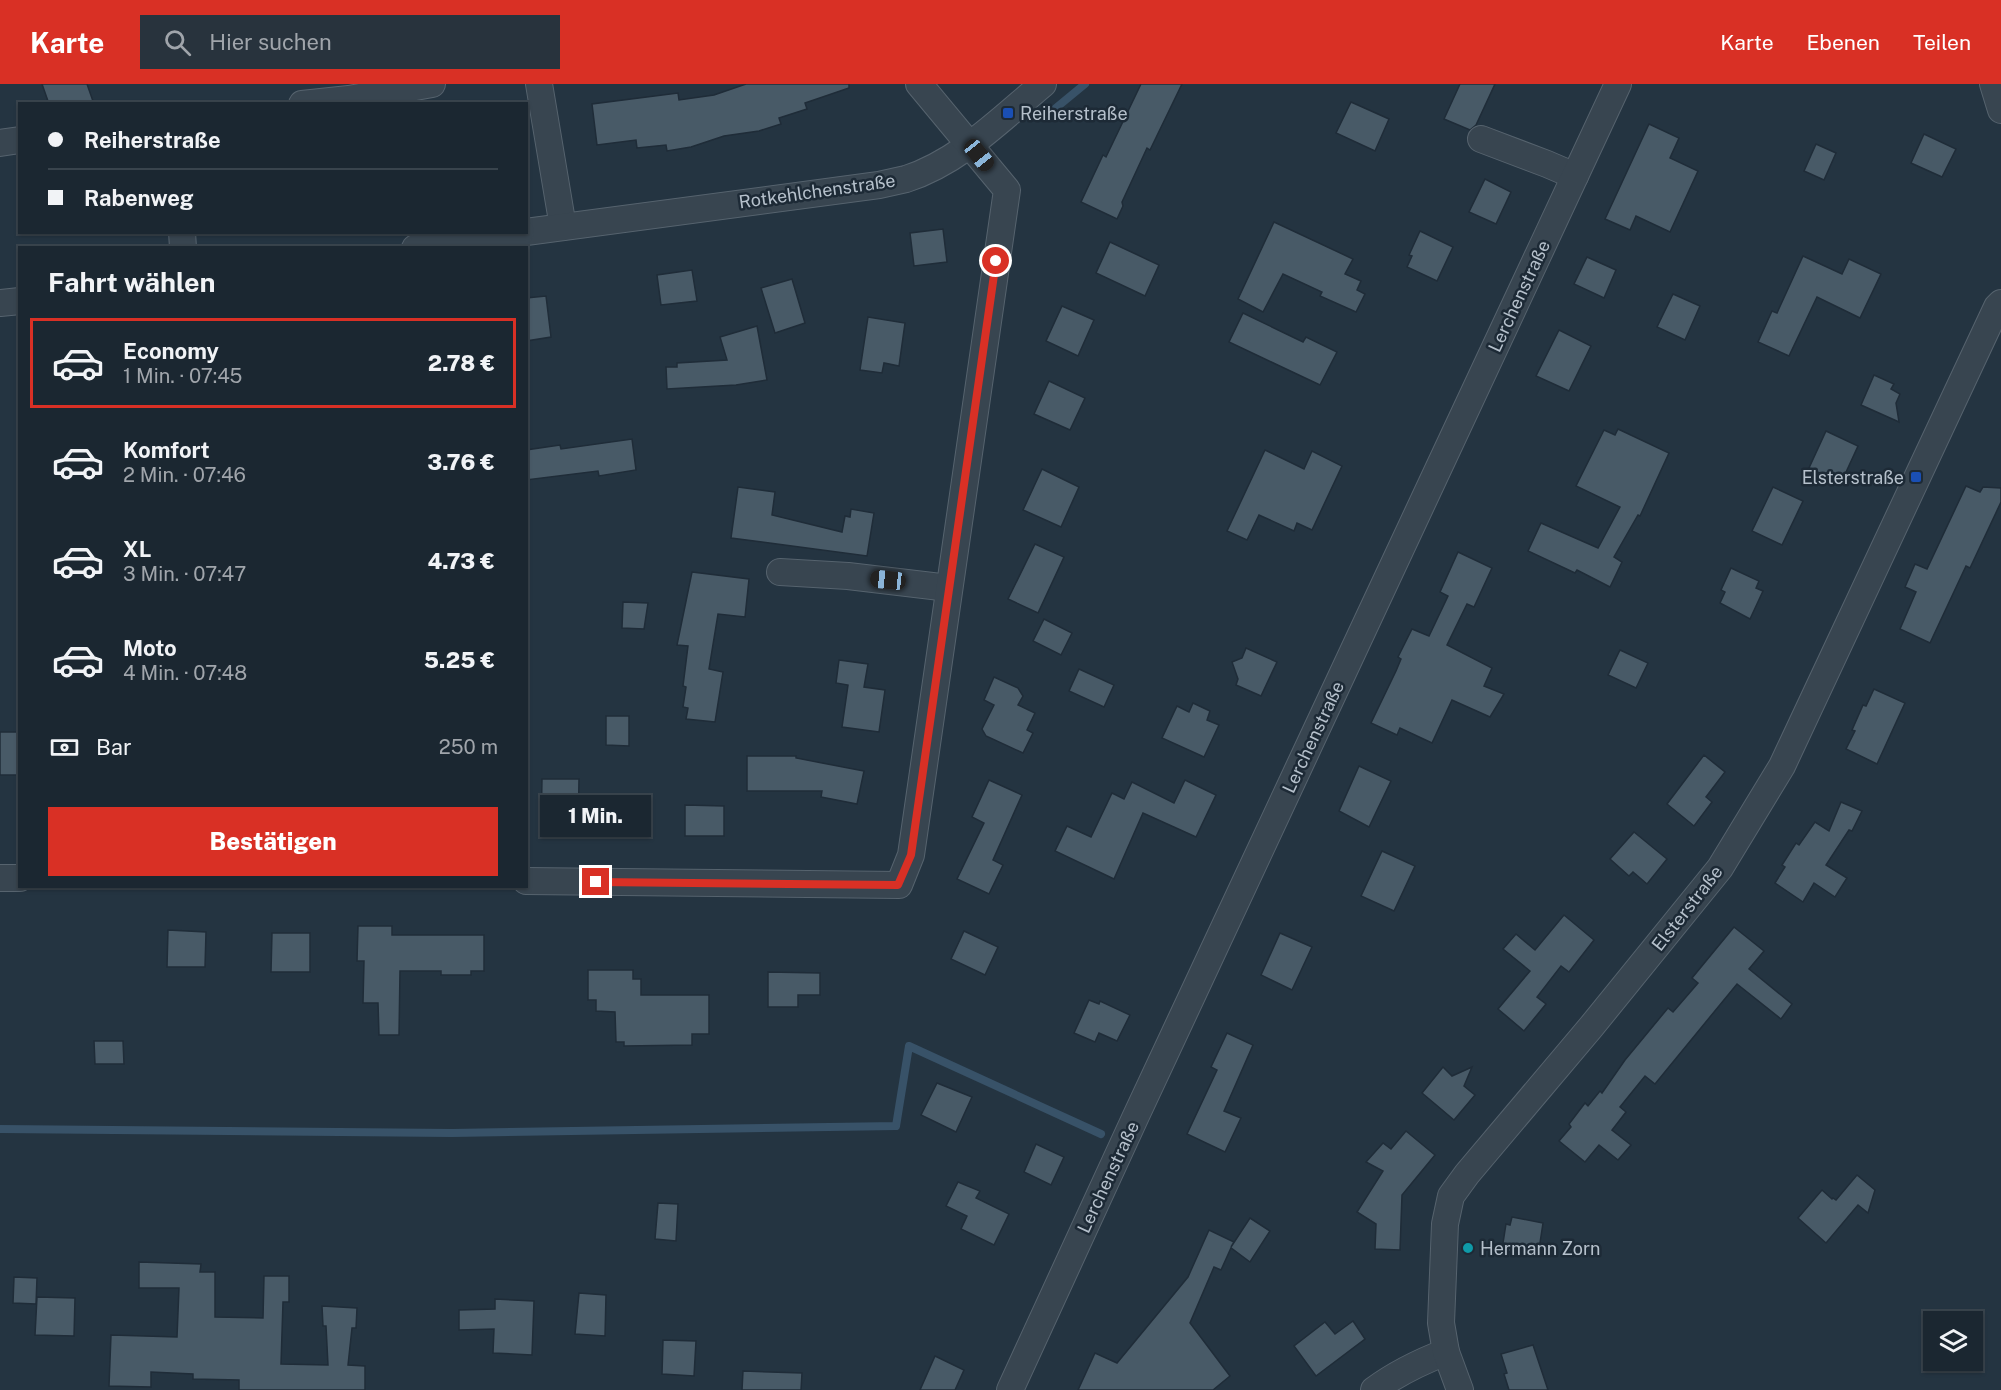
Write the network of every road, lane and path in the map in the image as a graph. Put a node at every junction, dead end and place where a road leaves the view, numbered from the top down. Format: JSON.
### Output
{"nodes":[{"id":1,"x":432,"y":84,"type":"edge"},
{"id":2,"x":539,"y":84,"type":"edge"},
{"id":3,"x":919,"y":84,"type":"edge"},
{"id":4,"x":1042,"y":84,"type":"edge"},
{"id":5,"x":1618,"y":84,"type":"edge"},
{"id":6,"x":1993,"y":84,"type":"edge"},
{"id":7,"x":321,"y":102,"type":"edge"},
{"id":8,"x":2001,"y":110,"type":"edge"},
{"id":9,"x":1481,"y":139,"type":"dead end"},
{"id":10,"x":18,"y":140,"type":"edge"},
{"id":11,"x":0,"y":143,"type":"edge"},
{"id":12,"x":970,"y":145,"type":"junction"},
{"id":13,"x":1575,"y":177,"type":"junction"},
{"id":14,"x":563,"y":227,"type":"junction"},
{"id":15,"x":528,"y":232,"type":"edge"},
{"id":16,"x":509,"y":234,"type":"edge"},
{"id":17,"x":429,"y":246,"type":"edge"},
{"id":18,"x":18,"y":301,"type":"edge"},
{"id":19,"x":0,"y":303,"type":"edge"},
{"id":20,"x":2001,"y":303,"type":"edge"},
{"id":21,"x":782,"y":565,"type":"dead end"},
{"id":22,"x":950,"y":582,"type":"junction"},
{"id":23,"x":0,"y":878,"type":"edge"},
{"id":24,"x":18,"y":878,"type":"edge"},
{"id":25,"x":528,"y":881,"type":"edge"},
{"id":26,"x":1446,"y":1352,"type":"junction"},
{"id":27,"x":1010,"y":1390,"type":"edge"},
{"id":28,"x":1374,"y":1390,"type":"edge"},
{"id":29,"x":1460,"y":1390,"type":"edge"}],
"edges":[{"from":1,"to":7,"type":"street"},
{"from":2,"to":14,"type":"street"},
{"from":3,"to":12,"type":"street"},
{"from":4,"to":12,"type":"street","name":"Rotkehlchenstraße"},
{"from":5,"to":13,"type":"street","name":"Lerchenstraße"},
{"from":6,"to":8,"type":"street"},
{"from":9,"to":13,"type":"street"},
{"from":10,"to":11,"type":"street"},
{"from":12,"to":14,"type":"street","name":"Rotkehlchenstraße"},
{"from":12,"to":22,"type":"street"},
{"from":13,"to":27,"type":"street","name":"Lerchenstraße"},
{"from":14,"to":15,"type":"street","name":"Rotkehlchenstraße"},
{"from":16,"to":17,"type":"street"},
{"from":18,"to":19,"type":"street"},
{"from":20,"to":26,"type":"street","name":"Elsterstraße"},
{"from":21,"to":22,"type":"street"},
{"from":22,"to":25,"type":"street"},
{"from":23,"to":24,"type":"street"},
{"from":26,"to":28,"type":"street"},
{"from":26,"to":29,"type":"street","name":"Elsterstraße"}]}
